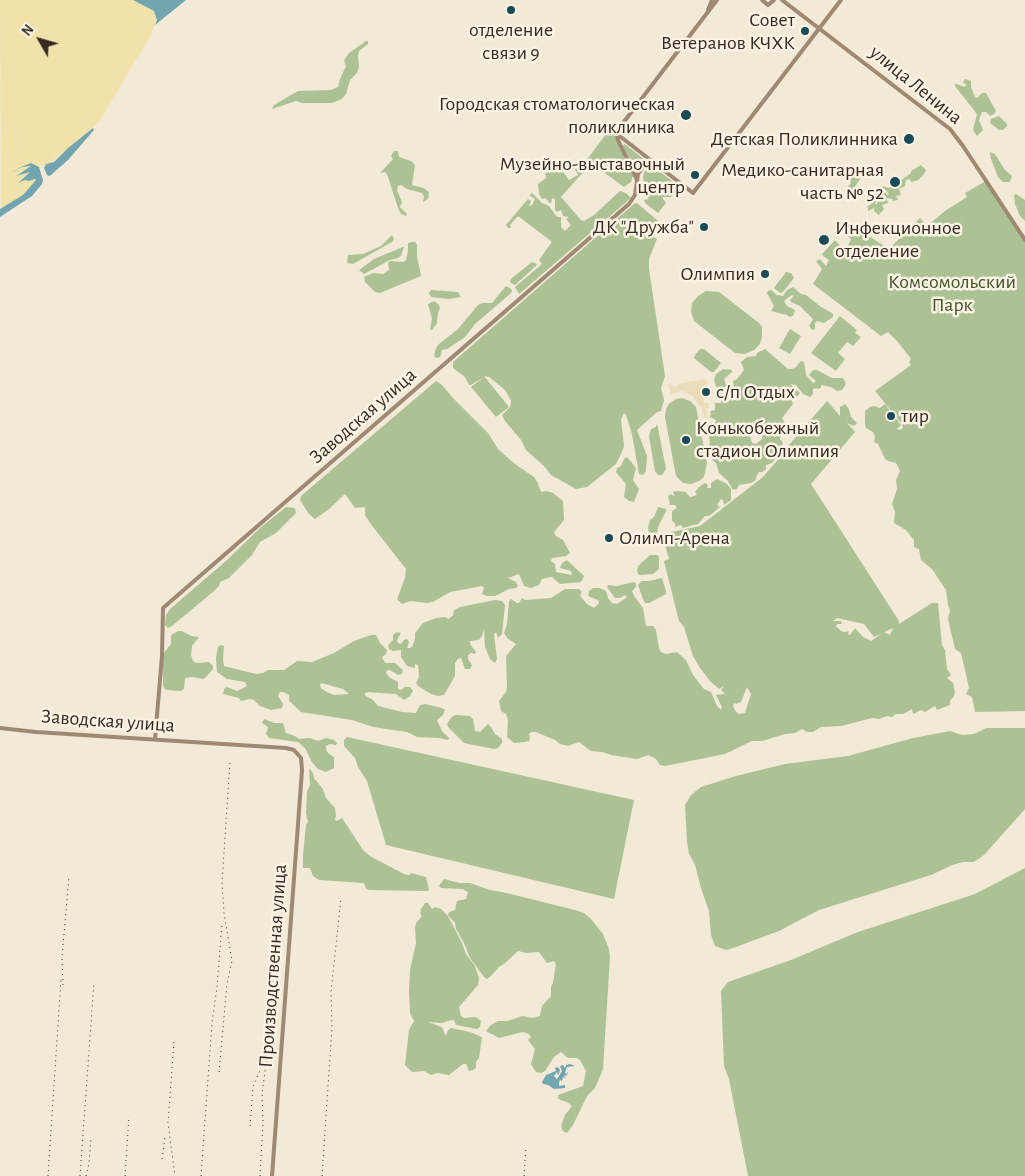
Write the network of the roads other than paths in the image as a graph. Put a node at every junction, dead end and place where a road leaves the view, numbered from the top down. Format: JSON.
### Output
{"nodes":[{"id":1,"x":712,"y":0,"type":"edge"},
{"id":2,"x":717,"y":0,"type":"edge"},
{"id":3,"x":762,"y":0,"type":"edge"},
{"id":4,"x":774,"y":0,"type":"edge"},
{"id":5,"x":782,"y":0,"type":"edge"},
{"id":6,"x":841,"y":0,"type":"edge"},
{"id":7,"x":708,"y":12,"type":"junction"},
{"id":8,"x":820,"y":28,"type":"junction"},
{"id":9,"x":617,"y":134,"type":"junction"},
{"id":10,"x":658,"y":167,"type":"junction"},
{"id":11,"x":637,"y":180,"type":"junction"},
{"id":12,"x":1025,"y":240,"type":"edge"},
{"id":13,"x":0,"y":728,"type":"edge"},
{"id":14,"x":155,"y":739,"type":"junction"},
{"id":15,"x":301,"y":758,"type":"joint"},
{"id":16,"x":272,"y":1176,"type":"edge"}],
"edges":[{"from":1,"to":7,"type":"main road"},
{"from":2,"to":7,"type":"main road"},
{"from":3,"to":4,"type":"main road"},
{"from":5,"to":8,"type":"main road","name":"улица Ленина"},
{"from":6,"to":8,"type":"main road"},
{"from":7,"to":9,"type":"main road"},
{"from":8,"to":10,"type":"main road"},
{"from":8,"to":12,"type":"main road","name":"улица Ленина"},
{"from":9,"to":10,"type":"main road"},
{"from":9,"to":11,"type":"main road"},
{"from":10,"to":11,"type":"main road"},
{"from":11,"to":14,"type":"main road","name":"Заводская улица"},
{"from":13,"to":14,"type":"main road","name":"Заводская улица"},
{"from":14,"to":15,"type":"main road","name":"Заводская улица"},
{"from":15,"to":16,"type":"main road","name":"Производственная улица"}]}
